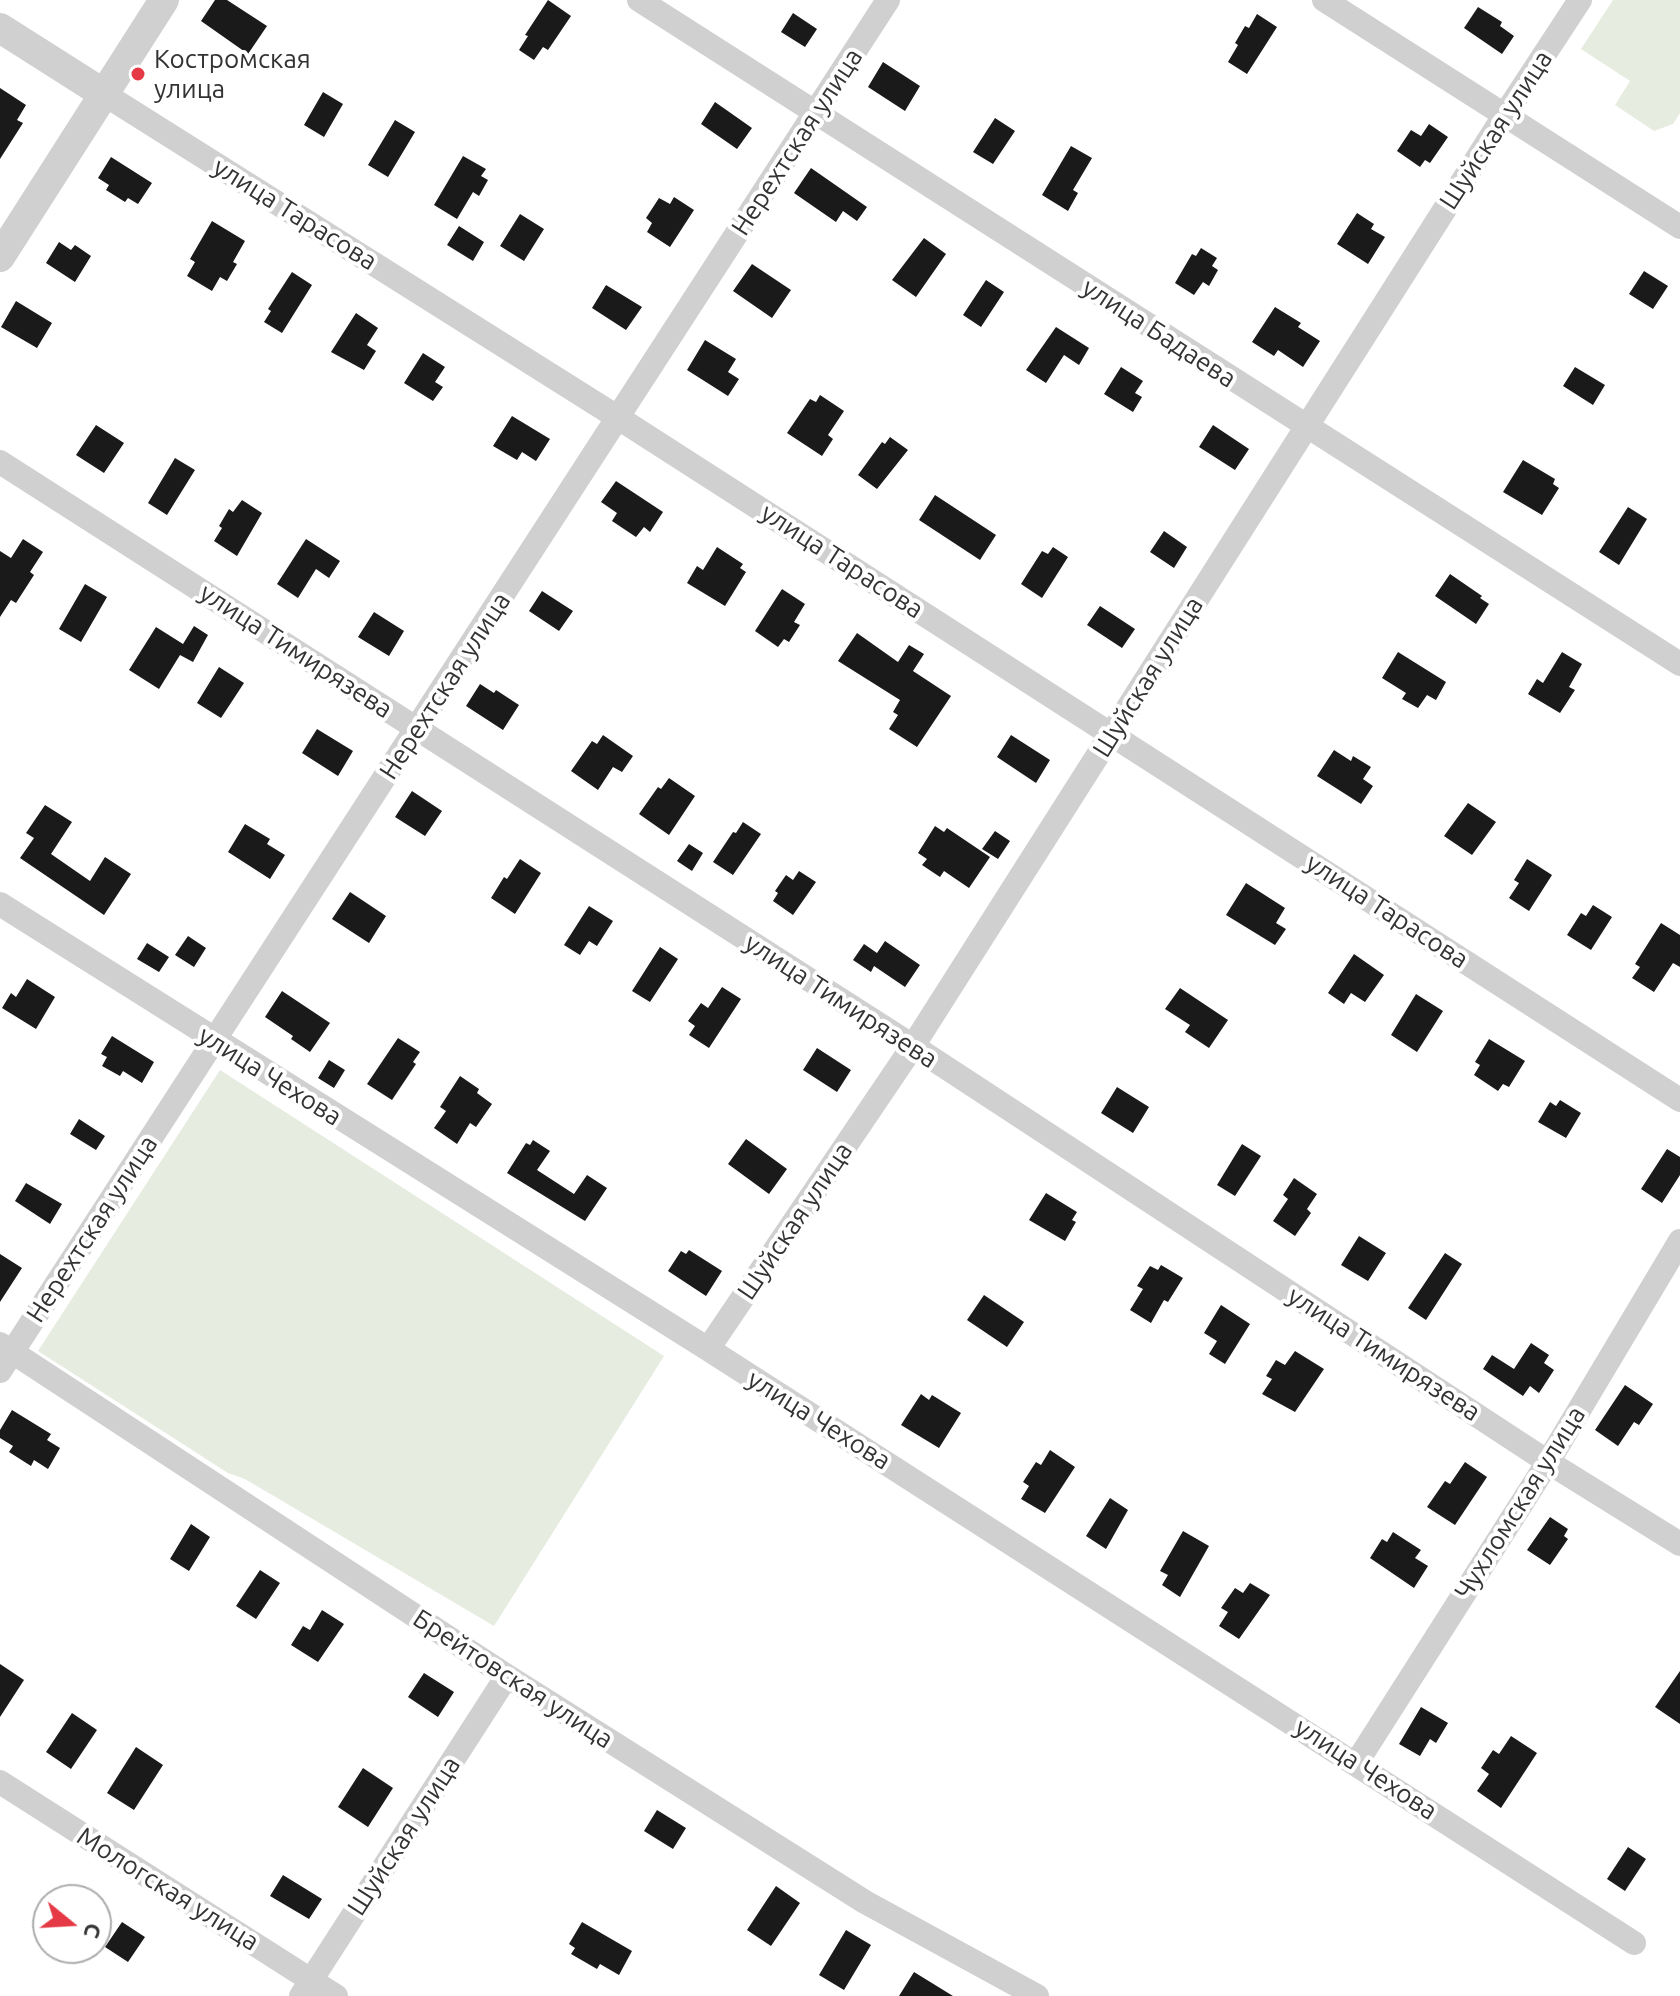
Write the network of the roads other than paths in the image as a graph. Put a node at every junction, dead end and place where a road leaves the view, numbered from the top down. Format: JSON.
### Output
{"nodes":[{"id":1,"x":164,"y":0,"type":"edge"},
{"id":2,"x":639,"y":0,"type":"edge"},
{"id":3,"x":888,"y":0,"type":"edge"},
{"id":4,"x":1324,"y":0,"type":"edge"},
{"id":5,"x":1580,"y":0,"type":"edge"},
{"id":6,"x":0,"y":28,"type":"edge"},
{"id":7,"x":104,"y":94,"type":"junction"},
{"id":8,"x":816,"y":113,"type":"junction"},
{"id":9,"x":1504,"y":116,"type":"junction"},
{"id":10,"x":1680,"y":227,"type":"edge"},
{"id":11,"x":0,"y":257,"type":"edge"},
{"id":12,"x":617,"y":417,"type":"junction"},
{"id":13,"x":1306,"y":428,"type":"junction"},
{"id":14,"x":0,"y":462,"type":"edge"},
{"id":15,"x":1680,"y":664,"type":"edge"},
{"id":16,"x":417,"y":729,"type":"junction"},
{"id":17,"x":1112,"y":734,"type":"junction"},
{"id":18,"x":0,"y":904,"type":"edge"},
{"id":19,"x":215,"y":1041,"type":"junction"},
{"id":20,"x":913,"y":1046,"type":"junction"},
{"id":21,"x":1680,"y":1100,"type":"edge"},
{"id":22,"x":1680,"y":1241,"type":"edge"},
{"id":23,"x":708,"y":1349,"type":"junction"},
{"id":24,"x":4,"y":1355,"type":"edge"},
{"id":25,"x":1548,"y":1462,"type":"junction"},
{"id":26,"x":1680,"y":1544,"type":"edge"},
{"id":27,"x":507,"y":1676,"type":"junction"},
{"id":28,"x":1357,"y":1762,"type":"junction"},
{"id":29,"x":0,"y":1782,"type":"edge"},
{"id":30,"x":1634,"y":1943,"type":"dead end"},
{"id":31,"x":306,"y":1988,"type":"edge"},
{"id":32,"x":336,"y":1996,"type":"edge"},
{"id":33,"x":1037,"y":1996,"type":"edge"}],
"edges":[{"from":1,"to":7,"type":"street"},
{"from":2,"to":8,"type":"street","name":"улица Бадаева"},
{"from":3,"to":8,"type":"street","name":"Нерехтская улица"},
{"from":4,"to":9,"type":"street"},
{"from":5,"to":9,"type":"street","name":"Шуйская улица"},
{"from":6,"to":7,"type":"street","name":"улица Тарасова"},
{"from":7,"to":11,"type":"street"},
{"from":7,"to":12,"type":"street","name":"улица Тарасова"},
{"from":8,"to":12,"type":"street","name":"Нерехтская улица"},
{"from":8,"to":13,"type":"street","name":"улица Бадаева"},
{"from":9,"to":10,"type":"street"},
{"from":9,"to":13,"type":"street","name":"Шуйская улица"},
{"from":12,"to":16,"type":"street","name":"Нерехтская улица"},
{"from":12,"to":17,"type":"street","name":"улица Тарасова"},
{"from":13,"to":15,"type":"street","name":"улица Бадаева"},
{"from":13,"to":17,"type":"street","name":"Шуйская улица"},
{"from":14,"to":16,"type":"street","name":"улица Тимирязева"},
{"from":16,"to":19,"type":"street","name":"Нерехтская улица"},
{"from":16,"to":20,"type":"street","name":"улица Тимирязева"},
{"from":17,"to":20,"type":"street","name":"Шуйская улица"},
{"from":17,"to":21,"type":"street","name":"улица Тарасова"},
{"from":18,"to":19,"type":"street","name":"улица Чехова"},
{"from":19,"to":23,"type":"street","name":"улица Чехова"},
{"from":19,"to":24,"type":"street","name":"Нерехтская улица"},
{"from":20,"to":23,"type":"street","name":"Шуйская улица"},
{"from":20,"to":25,"type":"street","name":"улица Тимирязева"},
{"from":22,"to":25,"type":"street","name":"Чухломская улица"},
{"from":23,"to":28,"type":"street","name":"улица Чехова"},
{"from":24,"to":27,"type":"street","name":"Брейтовская улица"},
{"from":25,"to":26,"type":"street","name":"улица Тимирязева"},
{"from":25,"to":28,"type":"street","name":"Чухломская улица"},
{"from":27,"to":31,"type":"street","name":"Шуйская улица"},
{"from":27,"to":33,"type":"street","name":"Брейтовская улица"},
{"from":28,"to":30,"type":"street","name":"улица Чехова"},
{"from":29,"to":31,"type":"street","name":"Мологская улица"},
{"from":31,"to":32,"type":"street","name":"Мологская улица"}]}
